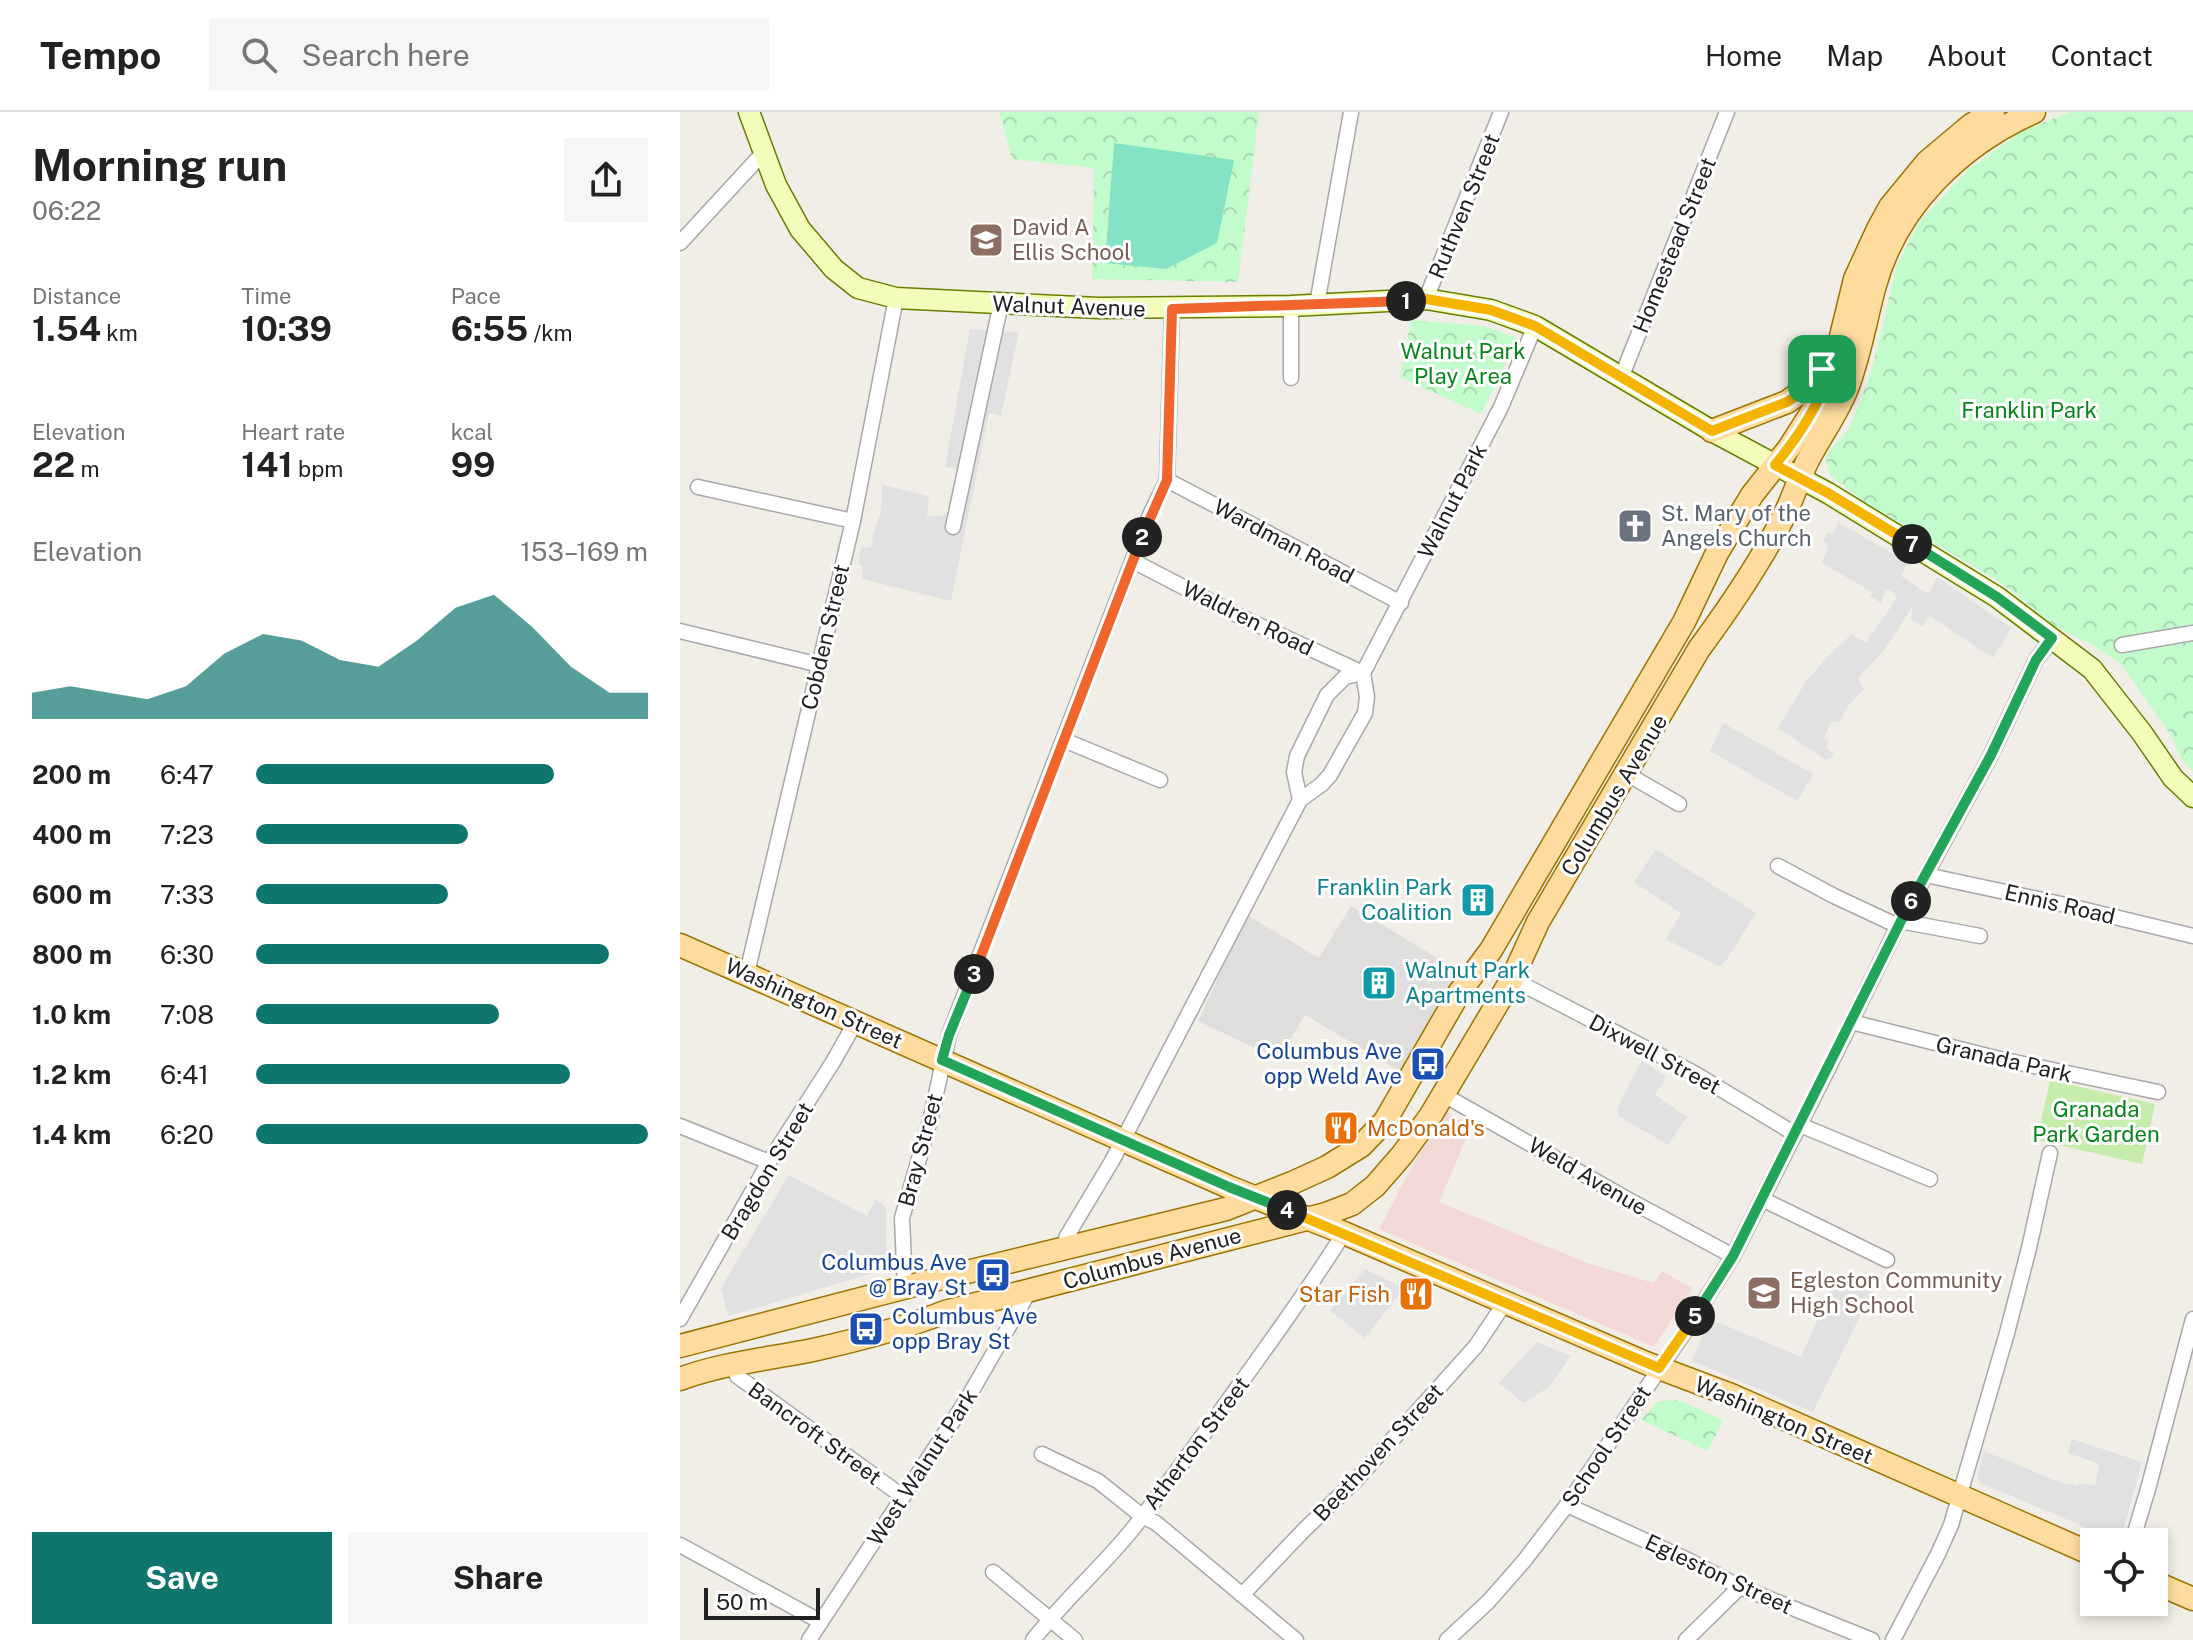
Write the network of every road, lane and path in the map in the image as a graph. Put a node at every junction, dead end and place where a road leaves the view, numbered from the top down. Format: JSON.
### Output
{"nodes":[{"id":1,"x":749,"y":112,"type":"edge"},
{"id":2,"x":1351,"y":112,"type":"edge"},
{"id":3,"x":1501,"y":112,"type":"edge"},
{"id":4,"x":1727,"y":112,"type":"edge"},
{"id":5,"x":1993,"y":112,"type":"edge"},
{"id":6,"x":2025,"y":114,"type":"edge"},
{"id":7,"x":763,"y":153,"type":"junction"},
{"id":8,"x":680,"y":243,"type":"edge"},
{"id":9,"x":896,"y":298,"type":"junction"},
{"id":10,"x":1426,"y":299,"type":"junction"},
{"id":11,"x":1001,"y":303,"type":"junction"},
{"id":12,"x":1317,"y":304,"type":"junction"},
{"id":13,"x":1291,"y":306,"type":"junction"},
{"id":14,"x":1172,"y":309,"type":"junction"},
{"id":15,"x":1535,"y":326,"type":"junction"},
{"id":16,"x":1839,"y":347,"type":"junction"},
{"id":17,"x":1291,"y":378,"type":"dead end"},
{"id":18,"x":1621,"y":378,"type":"junction"},
{"id":19,"x":1712,"y":431,"type":"junction"},
{"id":20,"x":1775,"y":465,"type":"junction"},
{"id":21,"x":1800,"y":479,"type":"junction"},
{"id":22,"x":1167,"y":480,"type":"junction"},
{"id":23,"x":698,"y":487,"type":"dead end"},
{"id":24,"x":853,"y":521,"type":"junction"},
{"id":25,"x":953,"y":527,"type":"dead end"},
{"id":26,"x":1133,"y":561,"type":"junction"},
{"id":27,"x":1401,"y":603,"type":"junction"},
{"id":28,"x":680,"y":631,"type":"edge"},
{"id":29,"x":2193,"y":633,"type":"edge"},
{"id":30,"x":2052,"y":638,"type":"junction"},
{"id":31,"x":2122,"y":645,"type":"dead end"},
{"id":32,"x":820,"y":665,"type":"junction"},
{"id":33,"x":1363,"y":673,"type":"junction"},
{"id":34,"x":1064,"y":740,"type":"junction"},
{"id":35,"x":1627,"y":774,"type":"junction"},
{"id":36,"x":1160,"y":780,"type":"dead end"},
{"id":37,"x":2193,"y":797,"type":"edge"},
{"id":38,"x":1300,"y":800,"type":"junction"},
{"id":39,"x":1679,"y":804,"type":"dead end"},
{"id":40,"x":1778,"y":866,"type":"dead end"},
{"id":41,"x":1926,"y":875,"type":"junction"},
{"id":42,"x":1899,"y":924,"type":"junction"},
{"id":43,"x":1980,"y":936,"type":"dead end"},
{"id":44,"x":2193,"y":936,"type":"edge"},
{"id":45,"x":680,"y":945,"type":"edge"},
{"id":46,"x":747,"y":973,"type":"junction"},
{"id":47,"x":1512,"y":979,"type":"junction"},
{"id":48,"x":1851,"y":1022,"type":"junction"},
{"id":49,"x":855,"y":1023,"type":"junction"},
{"id":50,"x":942,"y":1060,"type":"junction"},
{"id":51,"x":2158,"y":1092,"type":"dead end"},
{"id":52,"x":1444,"y":1095,"type":"junction"},
{"id":53,"x":680,"y":1126,"type":"edge"},
{"id":54,"x":1798,"y":1130,"type":"junction"},
{"id":55,"x":1123,"y":1140,"type":"junction"},
{"id":56,"x":2050,"y":1153,"type":"dead end"},
{"id":57,"x":769,"y":1162,"type":"junction"},
{"id":58,"x":1930,"y":1179,"type":"dead end"},
{"id":59,"x":1256,"y":1198,"type":"junction"},
{"id":60,"x":1762,"y":1199,"type":"junction"},
{"id":61,"x":1309,"y":1219,"type":"junction"},
{"id":62,"x":1344,"y":1233,"type":"junction"},
{"id":63,"x":1063,"y":1248,"type":"junction"},
{"id":64,"x":1733,"y":1256,"type":"junction"},
{"id":65,"x":1887,"y":1260,"type":"dead end"},
{"id":66,"x":905,"y":1288,"type":"junction"},
{"id":67,"x":1030,"y":1290,"type":"junction"},
{"id":68,"x":1506,"y":1301,"type":"junction"},
{"id":69,"x":680,"y":1319,"type":"edge"},
{"id":70,"x":2193,"y":1319,"type":"edge"},
{"id":71,"x":680,"y":1346,"type":"edge"},
{"id":72,"x":734,"y":1364,"type":"junction"},
{"id":73,"x":1659,"y":1368,"type":"junction"},
{"id":74,"x":680,"y":1379,"type":"edge"},
{"id":75,"x":1042,"y":1454,"type":"dead end"},
{"id":76,"x":1958,"y":1495,"type":"junction"},
{"id":77,"x":902,"y":1496,"type":"junction"},
{"id":78,"x":1567,"y":1505,"type":"junction"},
{"id":79,"x":1142,"y":1516,"type":"junction"},
{"id":80,"x":2136,"y":1528,"type":"edge"},
{"id":81,"x":680,"y":1545,"type":"edge"},
{"id":82,"x":2080,"y":1549,"type":"edge"},
{"id":83,"x":993,"y":1572,"type":"dead end"},
{"id":84,"x":1740,"y":1587,"type":"junction"},
{"id":85,"x":2168,"y":1588,"type":"edge"},
{"id":86,"x":1242,"y":1595,"type":"junction"},
{"id":87,"x":2193,"y":1599,"type":"edge"},
{"id":88,"x":1050,"y":1618,"type":"junction"},
{"id":89,"x":821,"y":1622,"type":"junction"},
{"id":90,"x":809,"y":1640,"type":"edge"},
{"id":91,"x":1033,"y":1640,"type":"edge"},
{"id":92,"x":1075,"y":1640,"type":"edge"},
{"id":93,"x":1296,"y":1640,"type":"edge"},
{"id":94,"x":1447,"y":1640,"type":"edge"},
{"id":95,"x":1686,"y":1640,"type":"edge"},
{"id":96,"x":1872,"y":1640,"type":"edge"},
{"id":97,"x":1893,"y":1640,"type":"edge"}],
"edges":[{"from":1,"to":7,"type":"street","name":"Walnut Avenue"},
{"from":2,"to":12,"type":"street"},
{"from":3,"to":10,"type":"street","name":"Ruthven Street"},
{"from":4,"to":18,"type":"street","name":"Homestead Street"},
{"from":5,"to":16,"type":"main road","name":"Columbus Avenue"},
{"from":6,"to":21,"type":"main road","name":"Columbus Avenue"},
{"from":7,"to":8,"type":"street"},
{"from":7,"to":9,"type":"street","name":"Walnut Avenue"},
{"from":9,"to":11,"type":"street","name":"Walnut Avenue"},
{"from":9,"to":24,"type":"street","name":"Cobden Street"},
{"from":10,"to":12,"type":"street","name":"Walnut Avenue"},
{"from":10,"to":15,"type":"street","name":"Walnut Avenue"},
{"from":11,"to":14,"type":"street","name":"Walnut Avenue"},
{"from":11,"to":25,"type":"street"},
{"from":12,"to":13,"type":"street","name":"Walnut Avenue"},
{"from":13,"to":14,"type":"street","name":"Walnut Avenue"},
{"from":13,"to":17,"type":"street"},
{"from":14,"to":22,"type":"street"},
{"from":15,"to":18,"type":"street","name":"Walnut Avenue"},
{"from":15,"to":27,"type":"street","name":"Walnut Park"},
{"from":16,"to":19,"type":"main road"},
{"from":16,"to":20,"type":"main road","name":"Columbus Avenue"},
{"from":18,"to":19,"type":"street","name":"Walnut Avenue"},
{"from":19,"to":20,"type":"street","name":"Walnut Avenue"},
{"from":20,"to":21,"type":"street","name":"Walnut Avenue"},
{"from":20,"to":59,"type":"main road","name":"Columbus Avenue"},
{"from":21,"to":30,"type":"street","name":"Walnut Avenue"},
{"from":21,"to":35,"type":"main road","name":"Columbus Avenue"},
{"from":22,"to":26,"type":"street","name":"Bray Street"},
{"from":22,"to":27,"type":"street","name":"Wardman Road"},
{"from":23,"to":24,"type":"street"},
{"from":24,"to":32,"type":"street","name":"Cobden Street"},
{"from":26,"to":33,"type":"street","name":"Waldren Road"},
{"from":26,"to":34,"type":"street","name":"Bray Street"},
{"from":27,"to":33,"type":"street","name":"Walnut Park"},
{"from":28,"to":32,"type":"street"},
{"from":29,"to":31,"type":"street"},
{"from":30,"to":37,"type":"street","name":"Walnut Avenue"},
{"from":30,"to":41,"type":"street","name":"School Street"},
{"from":32,"to":46,"type":"street","name":"Cobden Street"},
{"from":33,"to":38,"type":"street"},
{"from":33,"to":38,"type":"street"},
{"from":34,"to":36,"type":"street"},
{"from":34,"to":50,"type":"street","name":"Bray Street"},
{"from":35,"to":39,"type":"street"},
{"from":35,"to":47,"type":"main road","name":"Columbus Avenue"},
{"from":38,"to":55,"type":"street"},
{"from":40,"to":42,"type":"street"},
{"from":41,"to":42,"type":"street","name":"School Street"},
{"from":41,"to":44,"type":"street","name":"Ennis Road"},
{"from":42,"to":43,"type":"street"},
{"from":42,"to":48,"type":"street","name":"School Street"},
{"from":45,"to":46,"type":"main road","name":"Washington Street"},
{"from":46,"to":49,"type":"main road","name":"Washington Street"},
{"from":47,"to":52,"type":"main road","name":"Columbus Avenue"},
{"from":47,"to":54,"type":"street","name":"Dixwell Street"},
{"from":48,"to":51,"type":"street","name":"Granada Park"},
{"from":48,"to":54,"type":"street","name":"School Street"},
{"from":49,"to":50,"type":"main road","name":"Washington Street"},
{"from":49,"to":57,"type":"street","name":"Bragdon Street"},
{"from":50,"to":55,"type":"main road","name":"Washington Street"},
{"from":50,"to":66,"type":"street","name":"Bray Street"},
{"from":52,"to":61,"type":"main road","name":"Columbus Avenue"},
{"from":52,"to":64,"type":"street","name":"Weld Avenue"},
{"from":53,"to":57,"type":"street"},
{"from":54,"to":58,"type":"street","name":"Dixwell Street"},
{"from":54,"to":60,"type":"street","name":"School Street"},
{"from":55,"to":59,"type":"main road","name":"Washington Street"},
{"from":55,"to":63,"type":"street"},
{"from":56,"to":76,"type":"street"},
{"from":57,"to":69,"type":"street","name":"Bragdon Street"},
{"from":59,"to":61,"type":"main road","name":"Washington Street"},
{"from":59,"to":63,"type":"main road","name":"Columbus Avenue"},
{"from":60,"to":64,"type":"street","name":"School Street"},
{"from":60,"to":65,"type":"street"},
{"from":61,"to":62,"type":"main road","name":"Washington Street"},
{"from":61,"to":67,"type":"main road","name":"Columbus Avenue"},
{"from":62,"to":68,"type":"main road","name":"Washington Street"},
{"from":62,"to":79,"type":"street","name":"Atherton Street"},
{"from":63,"to":66,"type":"main road","name":"Columbus Avenue"},
{"from":64,"to":73,"type":"street","name":"School Street"},
{"from":66,"to":71,"type":"main road","name":"Columbus Avenue"},
{"from":67,"to":72,"type":"main road","name":"Columbus Avenue"},
{"from":67,"to":77,"type":"street","name":"West Walnut Park"},
{"from":68,"to":73,"type":"main road","name":"Washington Street"},
{"from":68,"to":86,"type":"street","name":"Beethoven Street"},
{"from":70,"to":80,"type":"street"},
{"from":72,"to":74,"type":"main road","name":"Columbus Avenue"},
{"from":72,"to":77,"type":"street","name":"Bancroft Street"},
{"from":73,"to":76,"type":"main road","name":"Washington Street"},
{"from":73,"to":78,"type":"street","name":"School Street"},
{"from":75,"to":79,"type":"street"},
{"from":76,"to":82,"type":"main road","name":"Washington Street"},
{"from":76,"to":97,"type":"street"},
{"from":77,"to":89,"type":"street","name":"West Walnut Park"},
{"from":78,"to":84,"type":"street","name":"Egleston Street"},
{"from":78,"to":94,"type":"street","name":"School Street"},
{"from":79,"to":86,"type":"street"},
{"from":79,"to":88,"type":"street","name":"Atherton Street"},
{"from":81,"to":89,"type":"street"},
{"from":83,"to":88,"type":"street"},
{"from":84,"to":95,"type":"street"},
{"from":84,"to":96,"type":"street","name":"Egleston Street"},
{"from":85,"to":87,"type":"main road"},
{"from":86,"to":93,"type":"street"},
{"from":88,"to":91,"type":"street","name":"Atherton Street"},
{"from":88,"to":92,"type":"street"},
{"from":89,"to":90,"type":"street","name":"West Walnut Park"}]}
